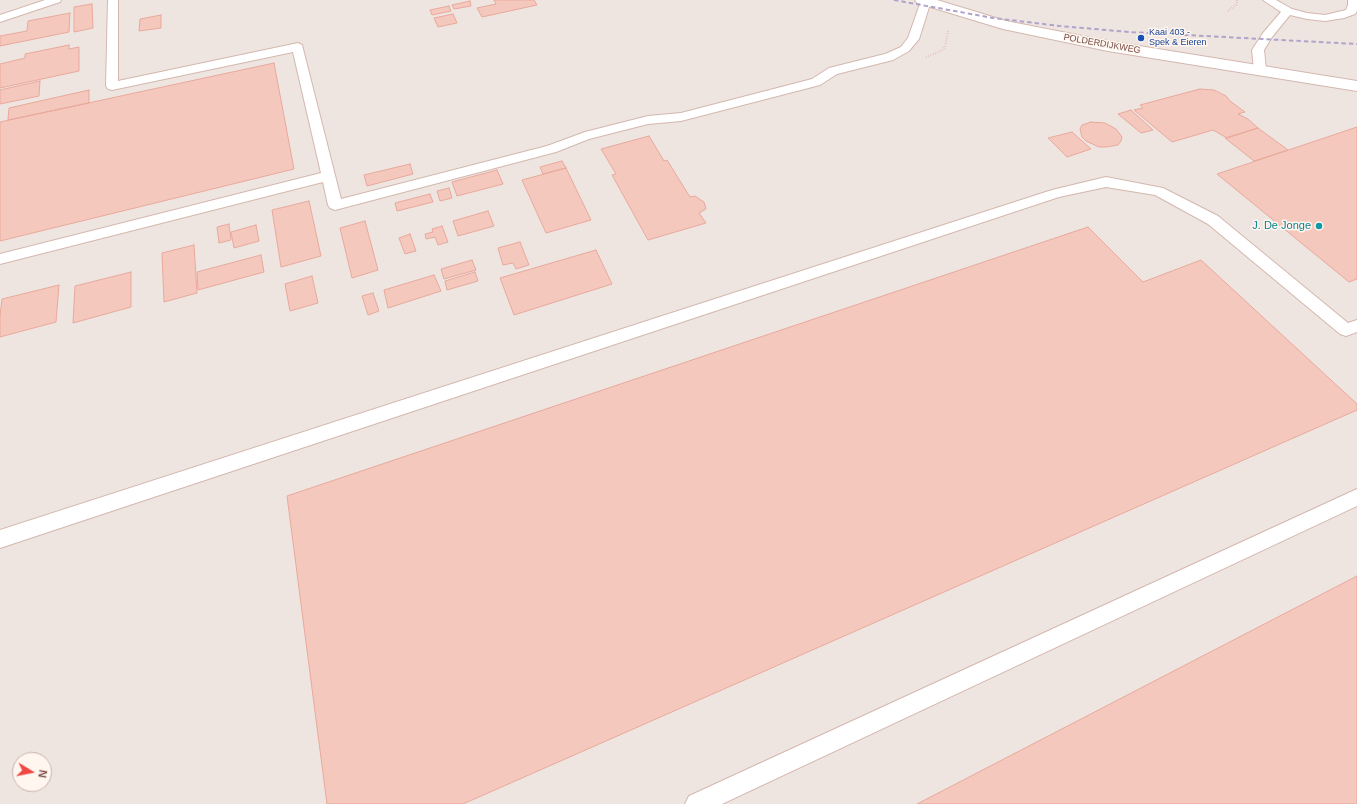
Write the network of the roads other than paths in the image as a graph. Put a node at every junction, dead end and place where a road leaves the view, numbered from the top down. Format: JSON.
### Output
{"nodes":[{"id":1,"x":56,"y":0,"type":"edge"},
{"id":2,"x":114,"y":0,"type":"edge"},
{"id":3,"x":1268,"y":0,"type":"edge"},
{"id":4,"x":1353,"y":0,"type":"edge"},
{"id":5,"x":924,"y":1,"type":"edge"},
{"id":6,"x":1288,"y":11,"type":"junction"},
{"id":7,"x":0,"y":19,"type":"edge"},
{"id":8,"x":1260,"y":70,"type":"junction"},
{"id":9,"x":1357,"y":86,"type":"edge"},
{"id":10,"x":328,"y":176,"type":"junction"},
{"id":11,"x":0,"y":259,"type":"edge"},
{"id":12,"x":1353,"y":332,"type":"edge"},
{"id":13,"x":1357,"y":497,"type":"edge"},
{"id":14,"x":0,"y":539,"type":"edge"},
{"id":15,"x":697,"y":804,"type":"edge"}],
"edges":[{"from":1,"to":7,"type":"lane"},
{"from":2,"to":10,"type":"lane"},
{"from":3,"to":6,"type":"lane"},
{"from":4,"to":6,"type":"lane"},
{"from":5,"to":8,"type":"street","name":"POLDERDIJKWEG"},
{"from":5,"to":10,"type":"lane"},
{"from":6,"to":8,"type":"lane"},
{"from":8,"to":9,"type":"street","name":"POLDERDIJKWEG"},
{"from":10,"to":11,"type":"lane"},
{"from":12,"to":14,"type":"lane"},
{"from":13,"to":15,"type":"lane"}]}
